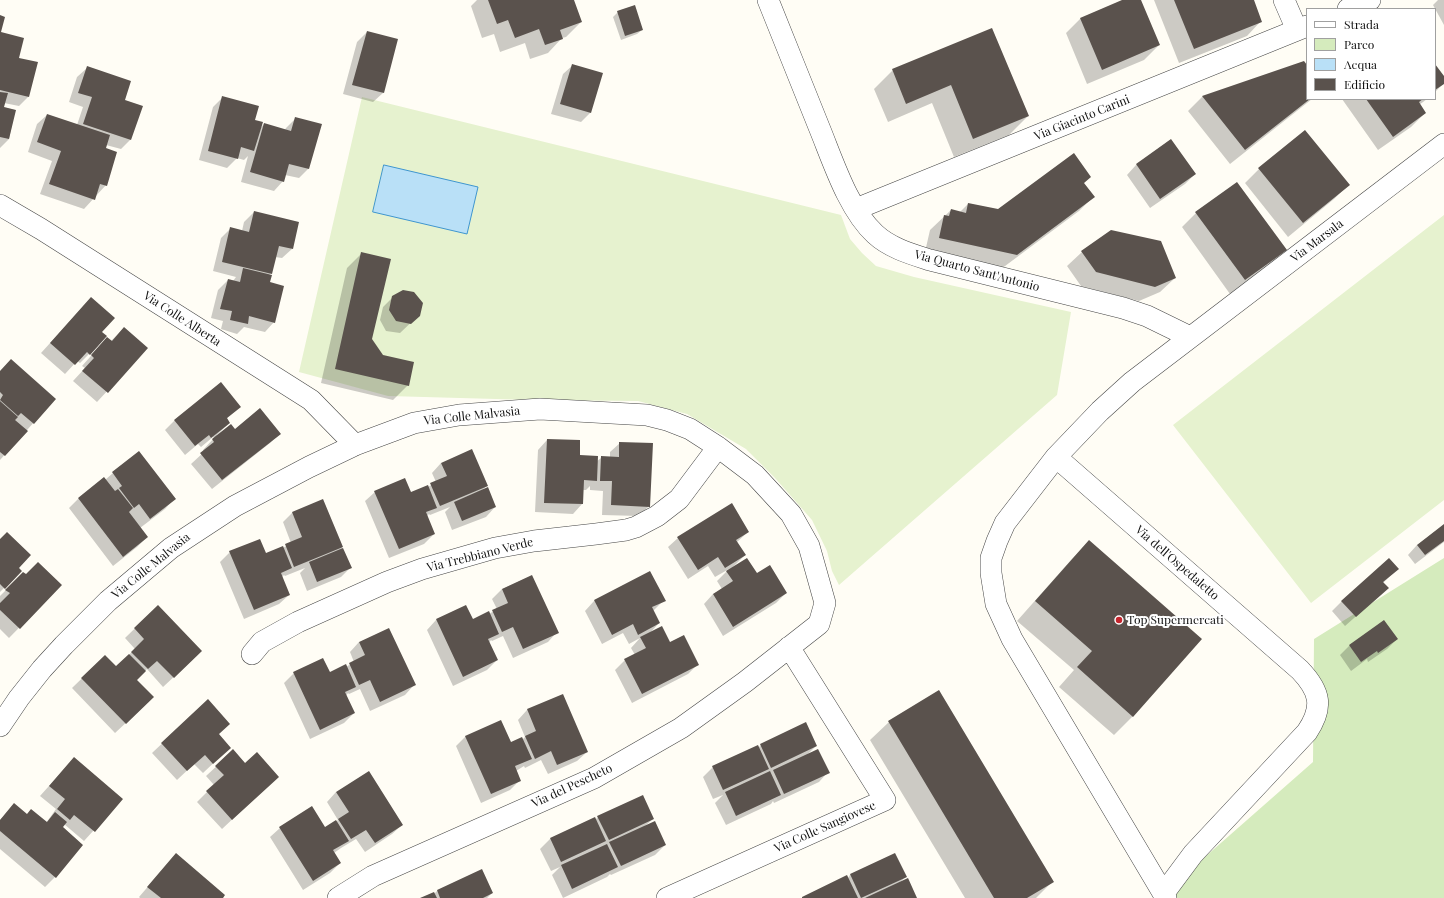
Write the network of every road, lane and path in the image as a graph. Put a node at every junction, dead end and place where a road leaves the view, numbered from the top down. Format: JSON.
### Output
{"nodes":[{"id":1,"x":768,"y":0,"type":"edge"},
{"id":2,"x":1284,"y":0,"type":"edge"},
{"id":3,"x":1370,"y":0,"type":"edge"},
{"id":4,"x":1350,"y":8,"type":"edge"},
{"id":5,"x":1302,"y":28,"type":"edge"},
{"id":6,"x":1444,"y":144,"type":"edge"},
{"id":7,"x":0,"y":205,"type":"edge"},
{"id":8,"x":856,"y":209,"type":"junction"},
{"id":9,"x":1190,"y":337,"type":"junction"},
{"id":10,"x":355,"y":445,"type":"junction"},
{"id":11,"x":718,"y":447,"type":"junction"},
{"id":12,"x":1056,"y":457,"type":"junction"},
{"id":13,"x":789,"y":647,"type":"junction"},
{"id":14,"x":252,"y":654,"type":"dead end"},
{"id":15,"x":0,"y":726,"type":"edge"},
{"id":16,"x":1165,"y":896,"type":"edge"},
{"id":17,"x":338,"y":898,"type":"edge"},
{"id":18,"x":667,"y":898,"type":"edge"}],
"edges":[{"from":1,"to":8,"type":"street","name":"Via Quarto Sant'Antonio"},
{"from":2,"to":5,"type":"street"},
{"from":3,"to":4,"type":"street"},
{"from":5,"to":8,"type":"street","name":"Via Giacinto Carini"},
{"from":6,"to":9,"type":"street","name":"Via Marsala"},
{"from":7,"to":10,"type":"street","name":"Via Colle Alberta"},
{"from":8,"to":9,"type":"street","name":"Via Quarto Sant'Antonio"},
{"from":9,"to":12,"type":"street","name":"Via dell'Ospedaletto"},
{"from":10,"to":11,"type":"street","name":"Via Colle Malvasia"},
{"from":10,"to":15,"type":"street","name":"Via Colle Malvasia"},
{"from":11,"to":13,"type":"street","name":"Via Colle Malvasia"},
{"from":11,"to":14,"type":"street","name":"Via Trebbiano Verde"},
{"from":12,"to":16,"type":"street","name":"Via dell'Ospedaletto"},
{"from":12,"to":16,"type":"street","name":"Via dell'Ospedaletto"},
{"from":13,"to":17,"type":"street","name":"Via del Pescheto"},
{"from":13,"to":18,"type":"street","name":"Via Colle Sangiovese"}]}
